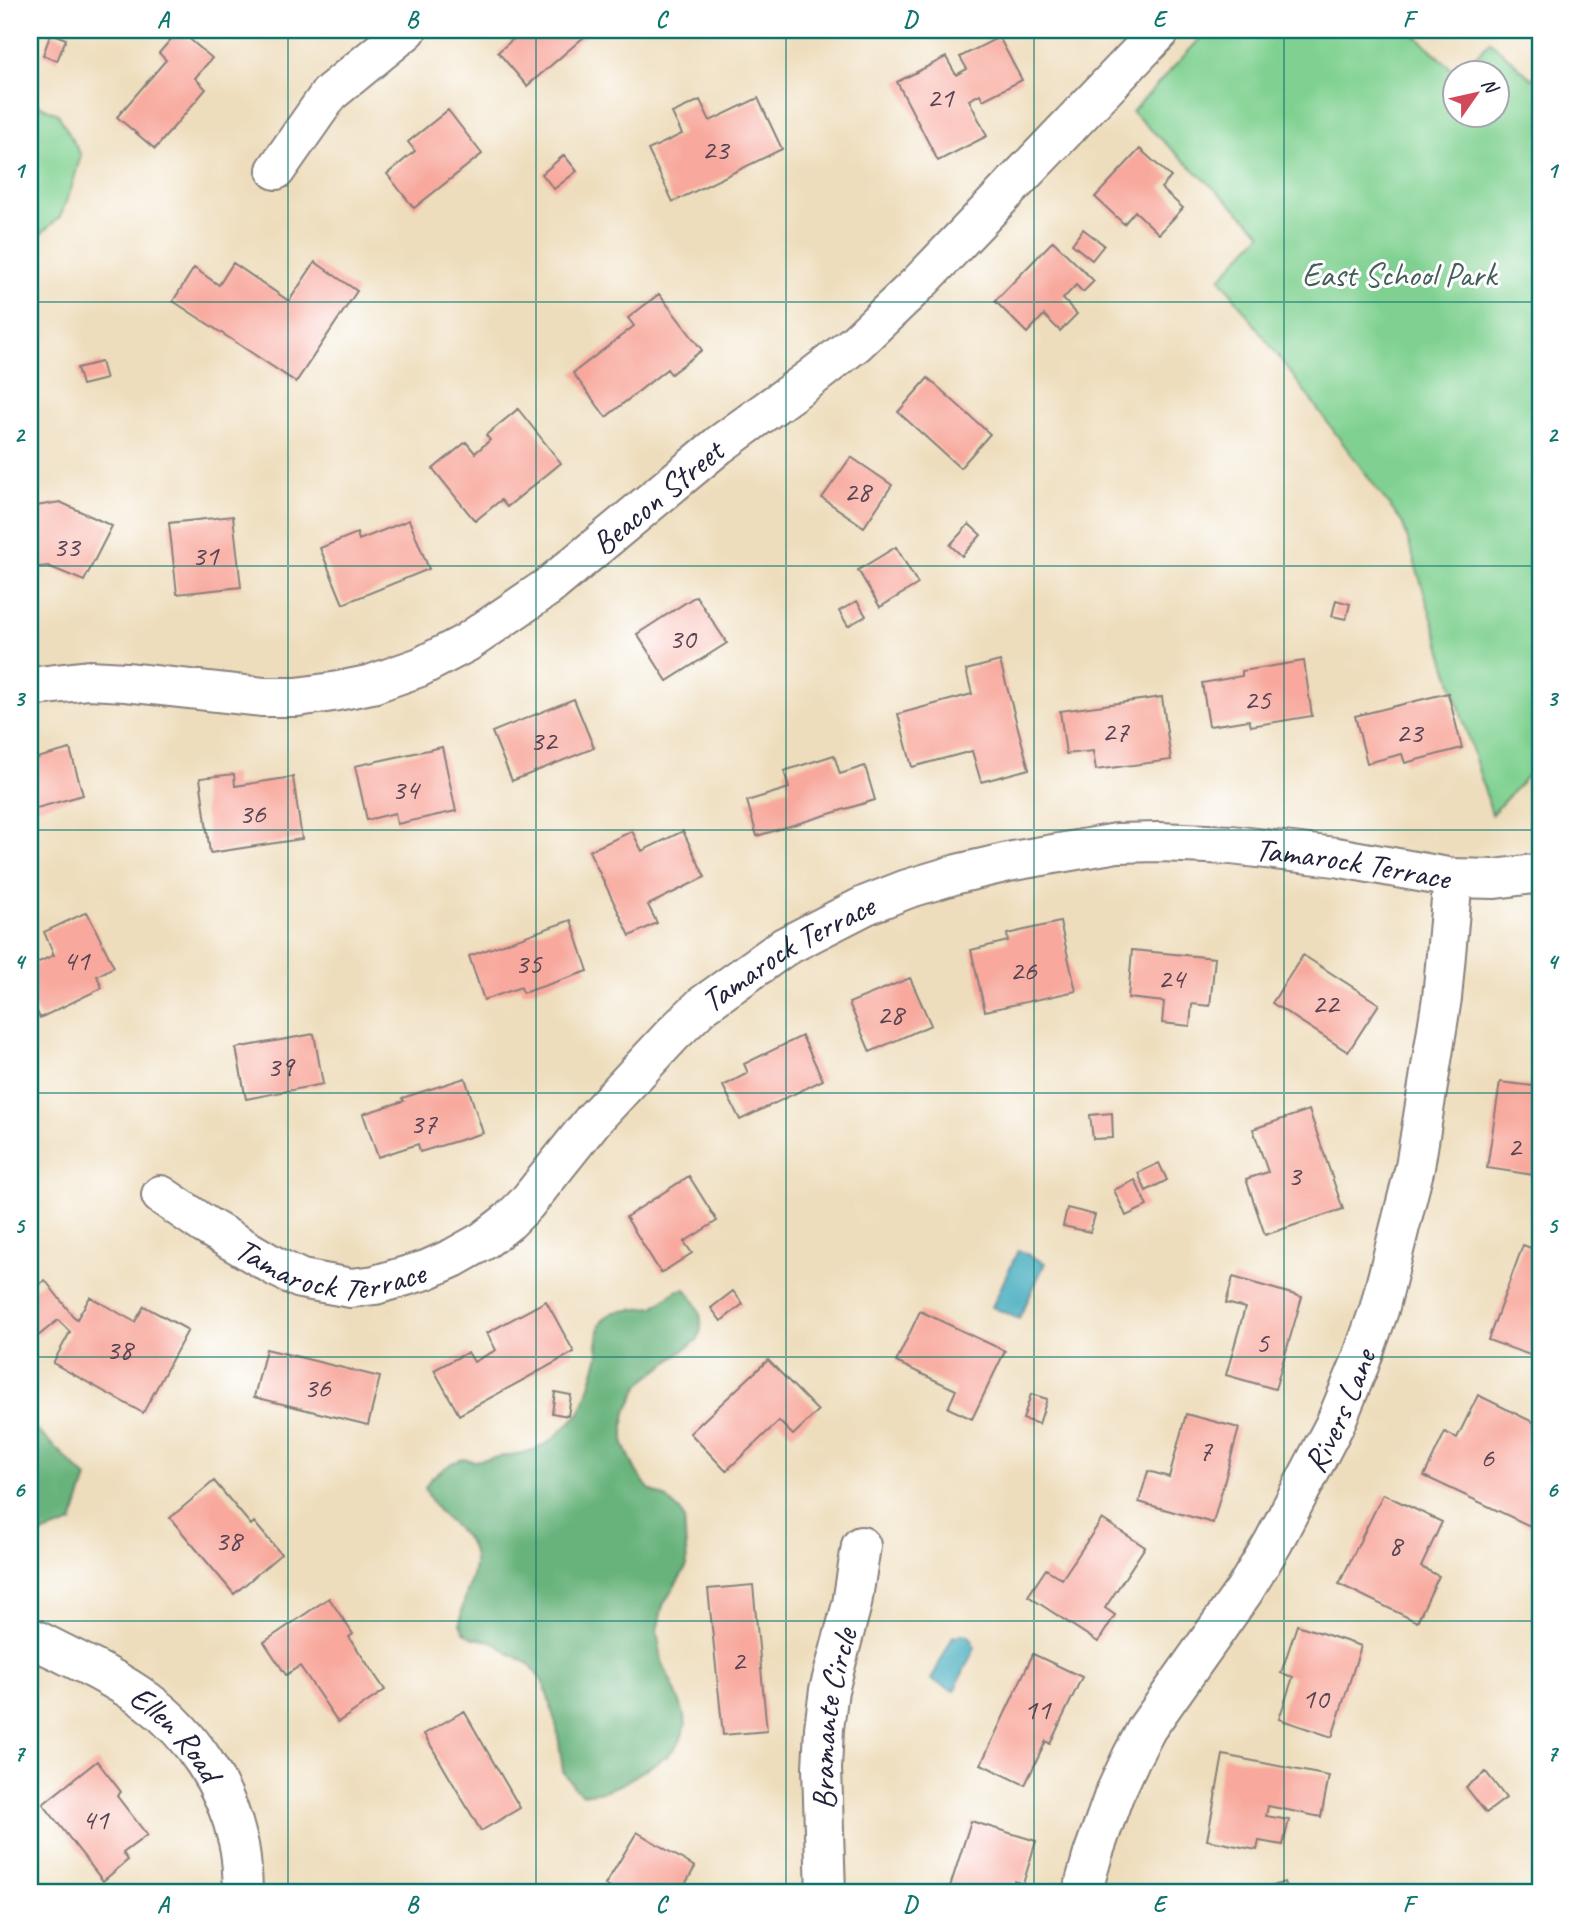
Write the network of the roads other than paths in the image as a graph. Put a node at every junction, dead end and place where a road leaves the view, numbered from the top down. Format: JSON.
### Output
{"nodes":[{"id":1,"x":407,"y":30,"type":"edge"},
{"id":2,"x":1161,"y":30,"type":"edge"},
{"id":3,"x":276,"y":170,"type":"dead end"},
{"id":4,"x":30,"y":687,"type":"edge"},
{"id":5,"x":1541,"y":873,"type":"edge"},
{"id":6,"x":1453,"y":878,"type":"junction"},
{"id":7,"x":161,"y":1195,"type":"dead end"},
{"id":8,"x":861,"y":1546,"type":"dead end"},
{"id":9,"x":30,"y":1637,"type":"edge"},
{"id":10,"x":243,"y":1888,"type":"dead end"},
{"id":11,"x":827,"y":1893,"type":"edge"},
{"id":12,"x":1082,"y":1893,"type":"edge"}],
"edges":[{"from":1,"to":3,"type":"street"},
{"from":2,"to":4,"type":"street","name":"Beacon Street"},
{"from":5,"to":6,"type":"street","name":"Tamarock Terrace"},
{"from":6,"to":7,"type":"street","name":"Tamarock Terrace"},
{"from":6,"to":12,"type":"street","name":"Rivers Lane"},
{"from":8,"to":11,"type":"street","name":"Bramante Circle"},
{"from":9,"to":10,"type":"street","name":"Ellen Road"}]}
